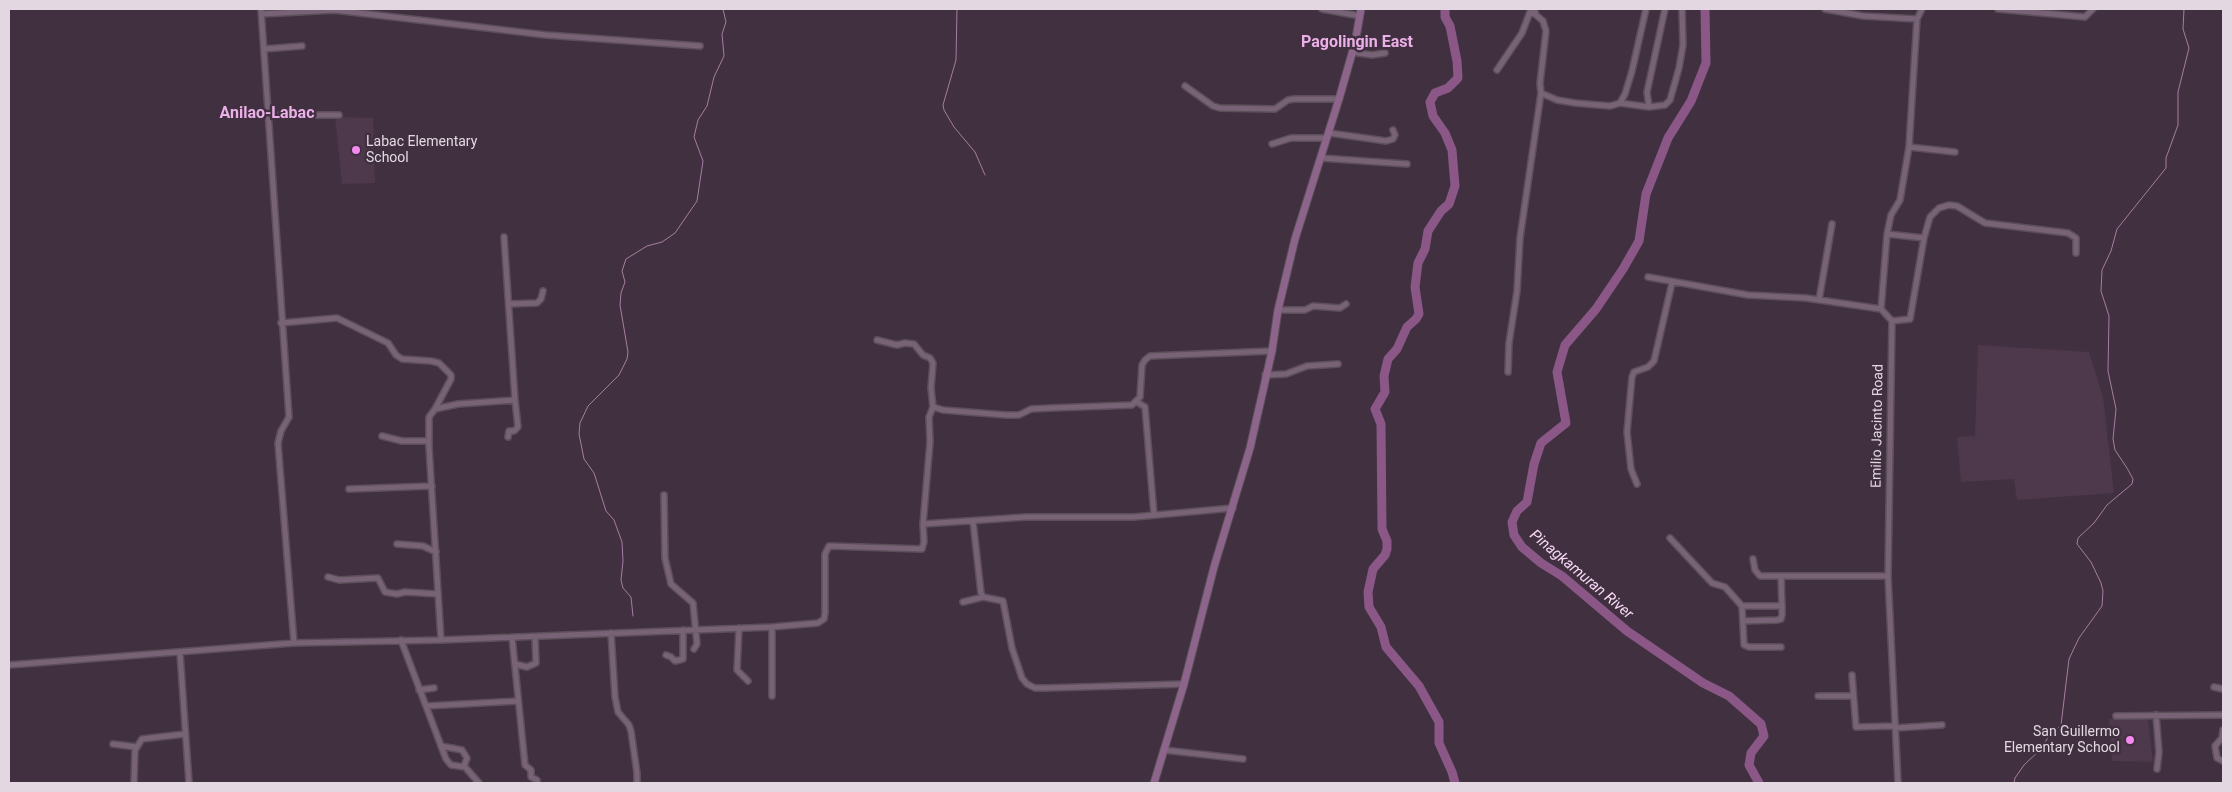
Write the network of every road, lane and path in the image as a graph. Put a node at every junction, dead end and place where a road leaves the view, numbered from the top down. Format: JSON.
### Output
{"nodes":[{"id":1,"x":1322,"y":9,"type":"edge"},
{"id":2,"x":1646,"y":9,"type":"edge"},
{"id":3,"x":1665,"y":9,"type":"edge"},
{"id":4,"x":1682,"y":9,"type":"edge"},
{"id":5,"x":1825,"y":9,"type":"edge"},
{"id":6,"x":1922,"y":9,"type":"edge"},
{"id":7,"x":1998,"y":9,"type":"edge"},
{"id":8,"x":2093,"y":9,"type":"edge"},
{"id":9,"x":261,"y":12,"type":"edge"},
{"id":10,"x":1361,"y":12,"type":"edge"},
{"id":11,"x":1535,"y":12,"type":"edge"},
{"id":12,"x":1917,"y":19,"type":"junction"},
{"id":13,"x":302,"y":46,"type":"dead end"},
{"id":14,"x":700,"y":46,"type":"dead end"},
{"id":15,"x":264,"y":49,"type":"junction"},
{"id":16,"x":1352,"y":52,"type":"junction"},
{"id":17,"x":1385,"y":53,"type":"dead end"},
{"id":18,"x":1497,"y":70,"type":"dead end"},
{"id":19,"x":1185,"y":86,"type":"dead end"},
{"id":20,"x":1542,"y":93,"type":"junction"},
{"id":21,"x":1339,"y":99,"type":"junction"},
{"id":22,"x":1620,"y":103,"type":"junction"},
{"id":23,"x":1649,"y":107,"type":"junction"},
{"id":24,"x":339,"y":114,"type":"dead end"},
{"id":25,"x":268,"y":116,"type":"junction"},
{"id":26,"x":1392,"y":130,"type":"dead end"},
{"id":27,"x":1328,"y":135,"type":"junction"},
{"id":28,"x":1272,"y":144,"type":"dead end"},
{"id":29,"x":1909,"y":147,"type":"junction"},
{"id":30,"x":1955,"y":152,"type":"dead end"},
{"id":31,"x":1321,"y":158,"type":"junction"},
{"id":32,"x":1407,"y":164,"type":"dead end"},
{"id":33,"x":1832,"y":224,"type":"dead end"},
{"id":34,"x":1887,"y":234,"type":"junction"},
{"id":35,"x":504,"y":237,"type":"dead end"},
{"id":36,"x":1924,"y":238,"type":"junction"},
{"id":37,"x":2076,"y":253,"type":"dead end"},
{"id":38,"x":1648,"y":278,"type":"dead end"},
{"id":39,"x":1672,"y":283,"type":"junction"},
{"id":40,"x":543,"y":291,"type":"dead end"},
{"id":41,"x":1819,"y":300,"type":"junction"},
{"id":42,"x":510,"y":304,"type":"junction"},
{"id":43,"x":1346,"y":304,"type":"dead end"},
{"id":44,"x":1881,"y":309,"type":"junction"},
{"id":45,"x":1278,"y":310,"type":"junction"},
{"id":46,"x":1892,"y":321,"type":"junction"},
{"id":47,"x":281,"y":323,"type":"junction"},
{"id":48,"x":877,"y":340,"type":"dead end"},
{"id":49,"x":1272,"y":351,"type":"junction"},
{"id":50,"x":1338,"y":364,"type":"dead end"},
{"id":51,"x":1508,"y":372,"type":"dead end"},
{"id":52,"x":1265,"y":375,"type":"junction"},
{"id":53,"x":515,"y":400,"type":"junction"},
{"id":54,"x":1137,"y":402,"type":"junction"},
{"id":55,"x":933,"y":407,"type":"junction"},
{"id":56,"x":434,"y":409,"type":"junction"},
{"id":57,"x":382,"y":436,"type":"dead end"},
{"id":58,"x":508,"y":437,"type":"dead end"},
{"id":59,"x":428,"y":440,"type":"junction"},
{"id":60,"x":1637,"y":484,"type":"dead end"},
{"id":61,"x":432,"y":486,"type":"junction"},
{"id":62,"x":349,"y":488,"type":"dead end"},
{"id":63,"x":664,"y":495,"type":"dead end"},
{"id":64,"x":1233,"y":508,"type":"junction"},
{"id":65,"x":1154,"y":515,"type":"junction"},
{"id":66,"x":972,"y":521,"type":"junction"},
{"id":67,"x":923,"y":524,"type":"junction"},
{"id":68,"x":1670,"y":538,"type":"dead end"},
{"id":69,"x":397,"y":544,"type":"dead end"},
{"id":70,"x":436,"y":552,"type":"junction"},
{"id":71,"x":1753,"y":559,"type":"dead end"},
{"id":72,"x":1781,"y":576,"type":"junction"},
{"id":73,"x":1888,"y":576,"type":"junction"},
{"id":74,"x":328,"y":577,"type":"dead end"},
{"id":75,"x":438,"y":594,"type":"junction"},
{"id":76,"x":983,"y":597,"type":"junction"},
{"id":77,"x":963,"y":602,"type":"dead end"},
{"id":78,"x":1742,"y":606,"type":"junction"},
{"id":79,"x":1782,"y":606,"type":"junction"},
{"id":80,"x":1743,"y":621,"type":"junction"},
{"id":81,"x":772,"y":627,"type":"junction"},
{"id":82,"x":739,"y":628,"type":"junction"},
{"id":83,"x":696,"y":631,"type":"junction"},
{"id":84,"x":611,"y":633,"type":"junction"},
{"id":85,"x":683,"y":633,"type":"junction"},
{"id":86,"x":512,"y":637,"type":"junction"},
{"id":87,"x":535,"y":637,"type":"junction"},
{"id":88,"x":401,"y":640,"type":"junction"},
{"id":89,"x":441,"y":640,"type":"junction"},
{"id":90,"x":294,"y":643,"type":"junction"},
{"id":91,"x":1781,"y":647,"type":"dead end"},
{"id":92,"x":694,"y":649,"type":"dead end"},
{"id":93,"x":180,"y":653,"type":"junction"},
{"id":94,"x":666,"y":655,"type":"dead end"},
{"id":95,"x":514,"y":664,"type":"junction"},
{"id":96,"x":9,"y":665,"type":"edge"},
{"id":97,"x":1852,"y":676,"type":"dead end"},
{"id":98,"x":748,"y":681,"type":"dead end"},
{"id":99,"x":1184,"y":684,"type":"junction"},
{"id":100,"x":2214,"y":687,"type":"dead end"},
{"id":101,"x":434,"y":688,"type":"dead end"},
{"id":102,"x":2223,"y":689,"type":"edge"},
{"id":103,"x":419,"y":690,"type":"junction"},
{"id":104,"x":772,"y":696,"type":"dead end"},
{"id":105,"x":1818,"y":696,"type":"dead end"},
{"id":106,"x":1853,"y":696,"type":"junction"},
{"id":107,"x":518,"y":701,"type":"junction"},
{"id":108,"x":426,"y":706,"type":"junction"},
{"id":109,"x":2156,"y":715,"type":"junction"},
{"id":110,"x":2223,"y":715,"type":"edge"},
{"id":111,"x":2116,"y":716,"type":"dead end"},
{"id":112,"x":1942,"y":725,"type":"dead end"},
{"id":113,"x":1895,"y":727,"type":"junction"},
{"id":114,"x":2223,"y":730,"type":"edge"},
{"id":115,"x":185,"y":734,"type":"junction"},
{"id":116,"x":113,"y":744,"type":"dead end"},
{"id":117,"x":441,"y":746,"type":"junction"},
{"id":118,"x":137,"y":747,"type":"junction"},
{"id":119,"x":1164,"y":750,"type":"junction"},
{"id":120,"x":1243,"y":759,"type":"dead end"},
{"id":121,"x":2223,"y":761,"type":"edge"},
{"id":122,"x":464,"y":766,"type":"junction"},
{"id":123,"x":2157,"y":769,"type":"dead end"},
{"id":124,"x":134,"y":783,"type":"edge"},
{"id":125,"x":190,"y":783,"type":"edge"},
{"id":126,"x":479,"y":783,"type":"edge"},
{"id":127,"x":537,"y":783,"type":"edge"},
{"id":128,"x":637,"y":783,"type":"edge"},
{"id":129,"x":1154,"y":783,"type":"edge"},
{"id":130,"x":1898,"y":783,"type":"edge"}],
"edges":[{"from":1,"to":10,"type":"street"},
{"from":2,"to":22,"type":"street"},
{"from":3,"to":23,"type":"street"},
{"from":4,"to":23,"type":"street"},
{"from":5,"to":12,"type":"street"},
{"from":6,"to":12,"type":"street"},
{"from":7,"to":8,"type":"street"},
{"from":9,"to":14,"type":"street"},
{"from":9,"to":15,"type":"street"},
{"from":10,"to":16,"type":"street"},
{"from":11,"to":18,"type":"street"},
{"from":11,"to":20,"type":"street"},
{"from":12,"to":29,"type":"street"},
{"from":13,"to":15,"type":"street"},
{"from":15,"to":25,"type":"street"},
{"from":16,"to":17,"type":"street"},
{"from":16,"to":21,"type":"street"},
{"from":19,"to":21,"type":"street"},
{"from":20,"to":22,"type":"street"},
{"from":20,"to":51,"type":"street"},
{"from":21,"to":27,"type":"street"},
{"from":22,"to":23,"type":"street"},
{"from":24,"to":25,"type":"street"},
{"from":25,"to":47,"type":"street"},
{"from":26,"to":27,"type":"street"},
{"from":27,"to":28,"type":"street"},
{"from":27,"to":31,"type":"street"},
{"from":29,"to":30,"type":"street"},
{"from":29,"to":34,"type":"street"},
{"from":31,"to":32,"type":"street"},
{"from":31,"to":45,"type":"street"},
{"from":33,"to":41,"type":"street"},
{"from":34,"to":36,"type":"street"},
{"from":34,"to":44,"type":"street"},
{"from":35,"to":42,"type":"street"},
{"from":36,"to":37,"type":"street"},
{"from":36,"to":46,"type":"street"},
{"from":38,"to":39,"type":"street"},
{"from":39,"to":41,"type":"street"},
{"from":39,"to":60,"type":"street"},
{"from":40,"to":42,"type":"street"},
{"from":41,"to":44,"type":"street"},
{"from":42,"to":53,"type":"street"},
{"from":43,"to":45,"type":"street"},
{"from":44,"to":46,"type":"street"},
{"from":45,"to":49,"type":"street"},
{"from":46,"to":73,"type":"street","name":"Emilio Jacinto Road"},
{"from":47,"to":56,"type":"street"},
{"from":47,"to":90,"type":"street"},
{"from":48,"to":55,"type":"street"},
{"from":49,"to":52,"type":"street"},
{"from":49,"to":54,"type":"street"},
{"from":50,"to":52,"type":"street"},
{"from":52,"to":64,"type":"street"},
{"from":53,"to":56,"type":"street"},
{"from":53,"to":58,"type":"street"},
{"from":54,"to":55,"type":"street"},
{"from":54,"to":65,"type":"street"},
{"from":55,"to":67,"type":"street"},
{"from":56,"to":59,"type":"street"},
{"from":57,"to":59,"type":"street"},
{"from":59,"to":61,"type":"street"},
{"from":61,"to":62,"type":"street"},
{"from":61,"to":70,"type":"street"},
{"from":63,"to":83,"type":"street"},
{"from":64,"to":65,"type":"street"},
{"from":64,"to":99,"type":"street"},
{"from":65,"to":66,"type":"street"},
{"from":66,"to":67,"type":"street"},
{"from":66,"to":76,"type":"street"},
{"from":67,"to":81,"type":"street"},
{"from":68,"to":78,"type":"street"},
{"from":69,"to":70,"type":"street"},
{"from":70,"to":75,"type":"street"},
{"from":71,"to":72,"type":"street"},
{"from":72,"to":73,"type":"street"},
{"from":72,"to":79,"type":"street"},
{"from":73,"to":113,"type":"street","name":"Emilio Jacinto Road"},
{"from":74,"to":75,"type":"street"},
{"from":75,"to":89,"type":"street"},
{"from":76,"to":77,"type":"street"},
{"from":76,"to":99,"type":"street"},
{"from":78,"to":79,"type":"street"},
{"from":78,"to":80,"type":"street"},
{"from":79,"to":80,"type":"street"},
{"from":80,"to":91,"type":"street"},
{"from":81,"to":82,"type":"street"},
{"from":81,"to":104,"type":"street"},
{"from":82,"to":83,"type":"street"},
{"from":82,"to":98,"type":"street"},
{"from":83,"to":85,"type":"street"},
{"from":83,"to":92,"type":"street"},
{"from":84,"to":85,"type":"street"},
{"from":84,"to":87,"type":"street"},
{"from":84,"to":128,"type":"street"},
{"from":85,"to":94,"type":"street"},
{"from":86,"to":87,"type":"street"},
{"from":86,"to":89,"type":"street"},
{"from":86,"to":95,"type":"street"},
{"from":87,"to":95,"type":"street"},
{"from":88,"to":89,"type":"street"},
{"from":88,"to":90,"type":"street"},
{"from":88,"to":103,"type":"street"},
{"from":90,"to":93,"type":"street"},
{"from":93,"to":96,"type":"street"},
{"from":93,"to":115,"type":"street"},
{"from":95,"to":107,"type":"street"},
{"from":97,"to":106,"type":"street"},
{"from":99,"to":119,"type":"street"},
{"from":100,"to":102,"type":"street"},
{"from":101,"to":103,"type":"street"},
{"from":103,"to":108,"type":"street"},
{"from":105,"to":106,"type":"street"},
{"from":106,"to":113,"type":"street"},
{"from":107,"to":108,"type":"street"},
{"from":107,"to":127,"type":"street"},
{"from":108,"to":117,"type":"street"},
{"from":109,"to":110,"type":"street"},
{"from":109,"to":111,"type":"street"},
{"from":109,"to":123,"type":"street"},
{"from":112,"to":113,"type":"street"},
{"from":113,"to":130,"type":"street","name":"Emilio Jacinto Road"},
{"from":114,"to":121,"type":"street"},
{"from":115,"to":118,"type":"street"},
{"from":115,"to":125,"type":"street"},
{"from":116,"to":118,"type":"street"},
{"from":117,"to":122,"type":"street"},
{"from":117,"to":122,"type":"street"},
{"from":118,"to":124,"type":"street"},
{"from":119,"to":120,"type":"street"},
{"from":119,"to":129,"type":"street"},
{"from":122,"to":126,"type":"street"}]}
